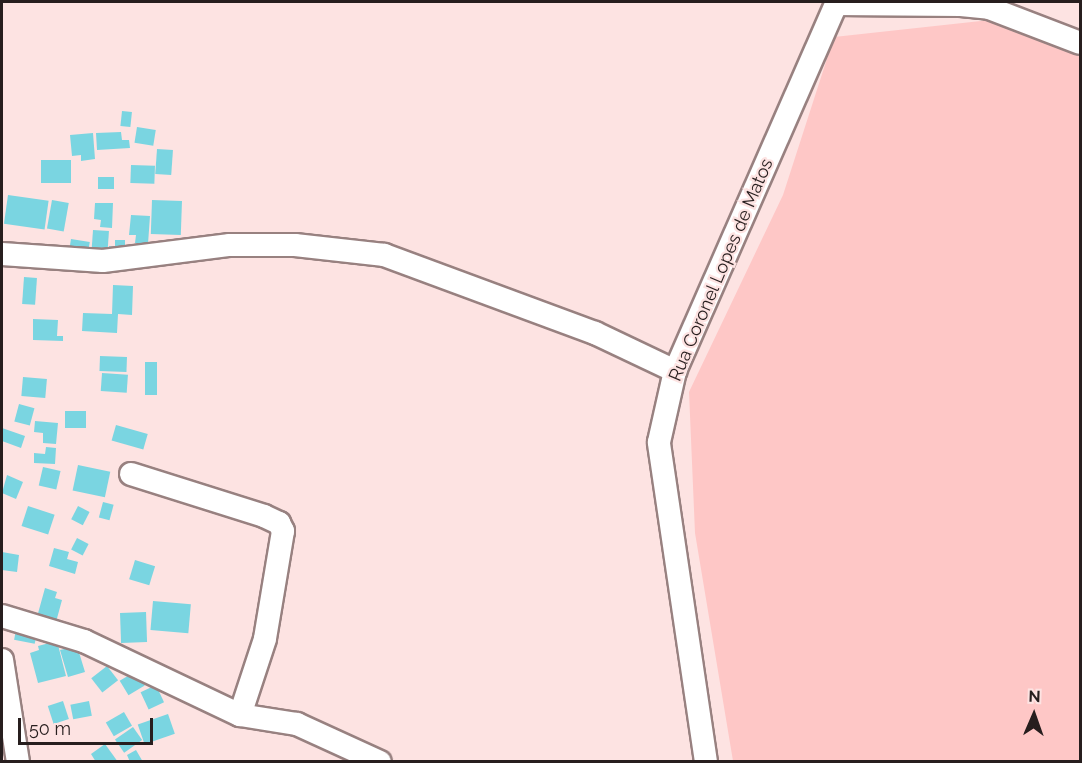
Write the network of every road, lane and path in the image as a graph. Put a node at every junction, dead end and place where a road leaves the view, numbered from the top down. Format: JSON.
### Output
{"nodes":[{"id":1,"x":837,"y":3,"type":"edge"},
{"id":2,"x":1080,"y":43,"type":"edge"},
{"id":3,"x":2,"y":254,"type":"edge"},
{"id":4,"x":675,"y":370,"type":"junction"},
{"id":5,"x":131,"y":474,"type":"dead end"},
{"id":6,"x":2,"y":616,"type":"edge"},
{"id":7,"x":2,"y":660,"type":"edge"},
{"id":8,"x":240,"y":716,"type":"junction"},
{"id":9,"x":18,"y":762,"type":"edge"},
{"id":10,"x":380,"y":762,"type":"edge"},
{"id":11,"x":706,"y":762,"type":"edge"}],
"edges":[{"from":1,"to":2,"type":"street"},
{"from":1,"to":4,"type":"street","name":"Rua Coronel Lopes de Matos"},
{"from":3,"to":4,"type":"street"},
{"from":4,"to":11,"type":"street","name":"Rua Coronel Lopes de Matos"},
{"from":5,"to":8,"type":"street"},
{"from":6,"to":8,"type":"street"},
{"from":7,"to":9,"type":"street"},
{"from":8,"to":10,"type":"street"}]}
